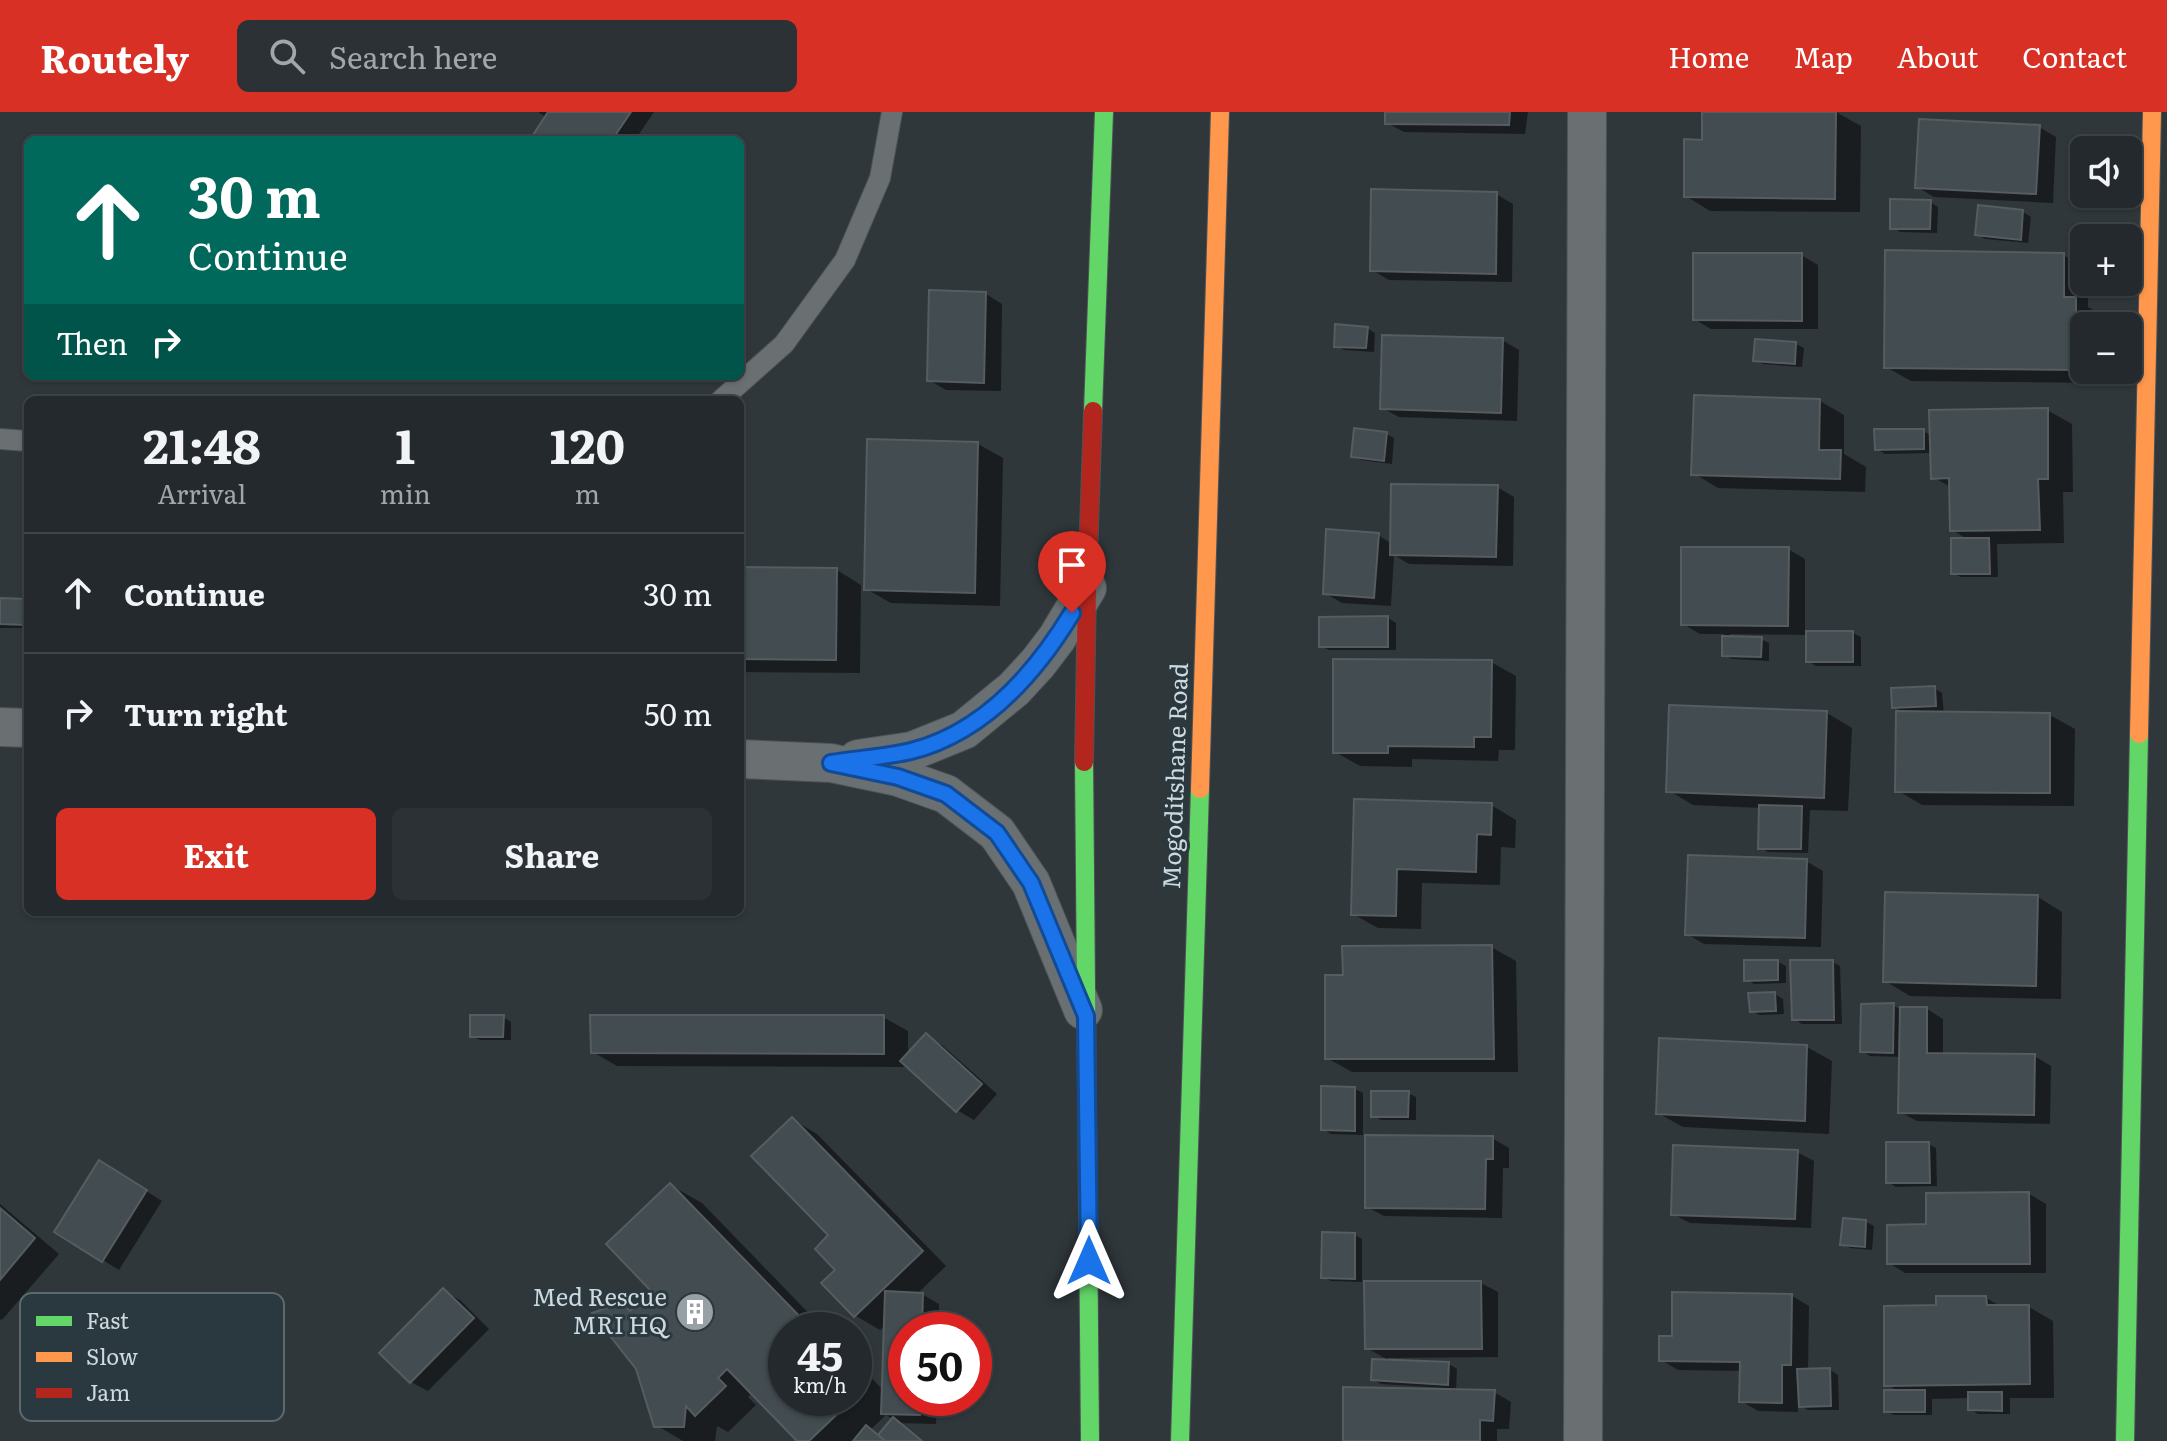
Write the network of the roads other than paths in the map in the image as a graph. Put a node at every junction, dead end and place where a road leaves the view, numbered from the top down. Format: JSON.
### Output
{"nodes":[{"id":1,"x":892,"y":112,"type":"edge"},
{"id":2,"x":1104,"y":112,"type":"edge"},
{"id":3,"x":1220,"y":112,"type":"edge"},
{"id":4,"x":1587,"y":112,"type":"edge"},
{"id":5,"x":2152,"y":112,"type":"edge"},
{"id":6,"x":744,"y":380,"type":"edge"},
{"id":7,"x":744,"y":380,"type":"edge"},
{"id":8,"x":726,"y":396,"type":"edge"},
{"id":9,"x":0,"y":439,"type":"edge"},
{"id":10,"x":24,"y":441,"type":"edge"},
{"id":11,"x":1087,"y":588,"type":"junction"},
{"id":12,"x":0,"y":727,"type":"edge"},
{"id":13,"x":24,"y":728,"type":"edge"},
{"id":14,"x":744,"y":759,"type":"edge"},
{"id":15,"x":831,"y":763,"type":"junction"},
{"id":16,"x":1086,"y":1016,"type":"junction"},
{"id":17,"x":1090,"y":1441,"type":"edge"},
{"id":18,"x":1180,"y":1441,"type":"edge"},
{"id":19,"x":1583,"y":1441,"type":"edge"},
{"id":20,"x":2125,"y":1441,"type":"edge"}],
"edges":[{"from":1,"to":7,"type":"lane"},
{"from":2,"to":11,"type":"main road"},
{"from":3,"to":18,"type":"main road","name":"Mogoditshane Road"},
{"from":4,"to":19,"type":"street"},
{"from":5,"to":20,"type":"main road"},
{"from":6,"to":8,"type":"lane"},
{"from":9,"to":10,"type":"lane"},
{"from":11,"to":15,"type":"street"},
{"from":11,"to":16,"type":"main road"},
{"from":12,"to":13,"type":"street"},
{"from":14,"to":15,"type":"street"},
{"from":15,"to":16,"type":"street"},
{"from":16,"to":17,"type":"main road"}]}
